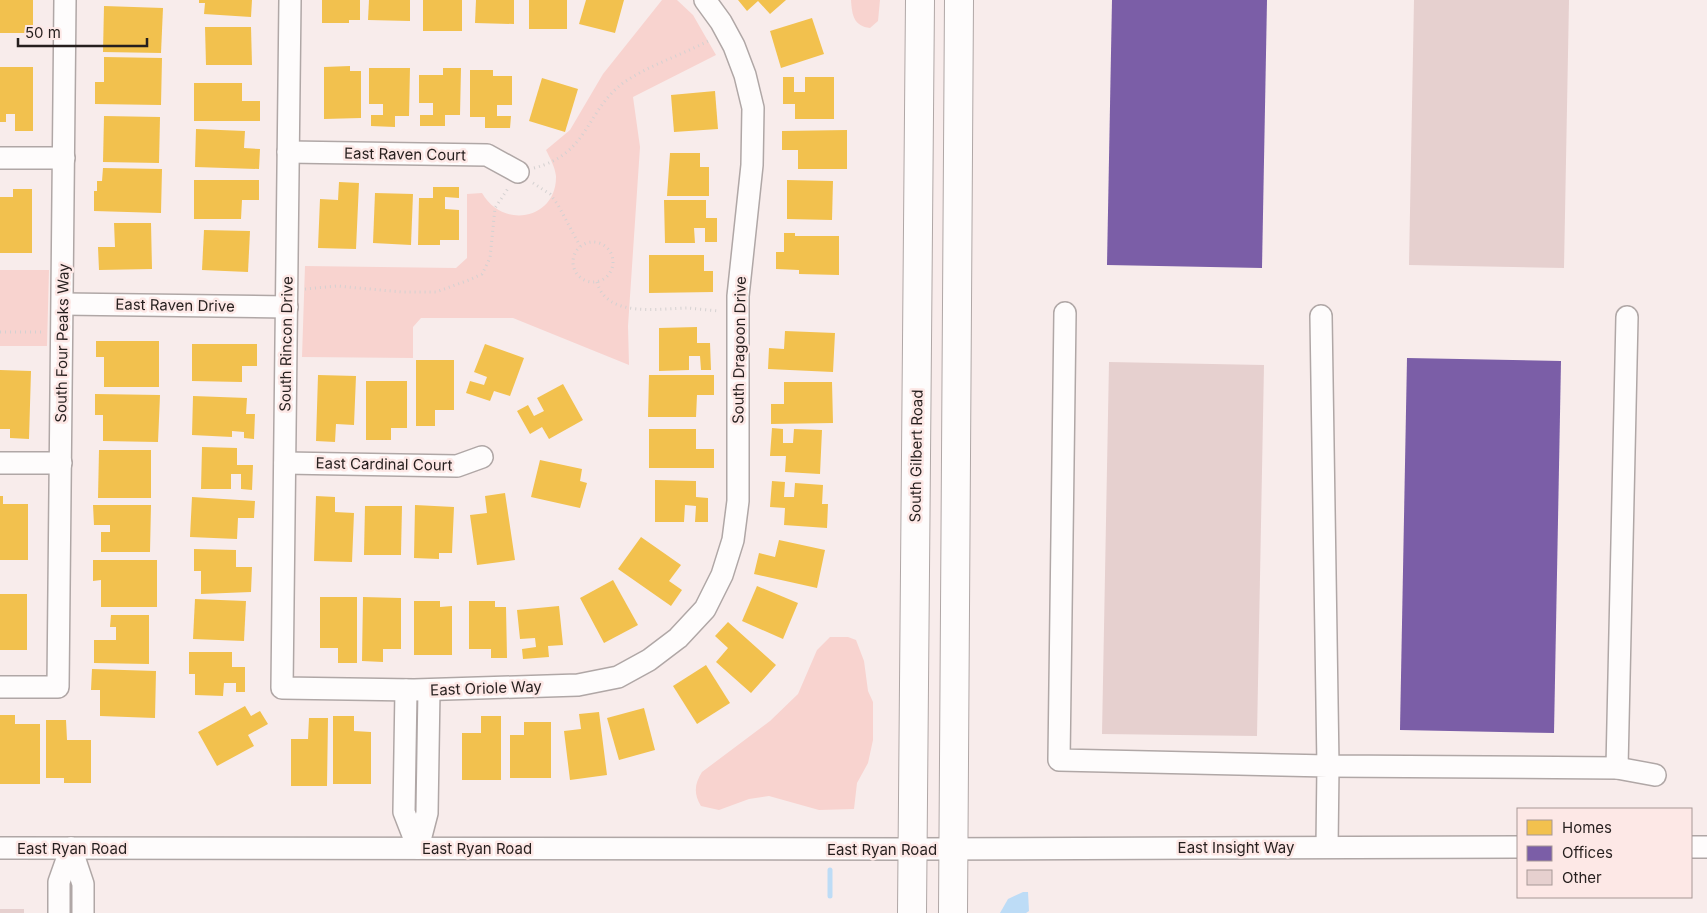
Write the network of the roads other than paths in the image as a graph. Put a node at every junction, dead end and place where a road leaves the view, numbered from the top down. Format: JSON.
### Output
{"nodes":[{"id":1,"x":65,"y":0,"type":"edge"},
{"id":2,"x":290,"y":0,"type":"edge"},
{"id":3,"x":705,"y":0,"type":"edge"},
{"id":4,"x":920,"y":0,"type":"edge"},
{"id":5,"x":959,"y":0,"type":"edge"},
{"id":6,"x":288,"y":152,"type":"junction"},
{"id":7,"x":0,"y":158,"type":"edge"},
{"id":8,"x":64,"y":158,"type":"junction"},
{"id":9,"x":518,"y":172,"type":"road end"},
{"id":10,"x":287,"y":297,"type":"junction"},
{"id":11,"x":63,"y":304,"type":"junction"},
{"id":12,"x":1065,"y":313,"type":"dead end"},
{"id":13,"x":1321,"y":316,"type":"dead end"},
{"id":14,"x":1627,"y":317,"type":"dead end"},
{"id":15,"x":482,"y":456,"type":"dead end"},
{"id":16,"x":0,"y":463,"type":"edge"},
{"id":17,"x":285,"y":463,"type":"junction"},
{"id":18,"x":61,"y":464,"type":"junction"},
{"id":19,"x":678,"y":638,"type":"joint"},
{"id":20,"x":0,"y":686,"type":"edge"},
{"id":21,"x":282,"y":688,"type":"joint"},
{"id":22,"x":406,"y":690,"type":"junction"},
{"id":23,"x":429,"y":690,"type":"junction"},
{"id":24,"x":1328,"y":766,"type":"junction"},
{"id":25,"x":1617,"y":768,"type":"junction"},
{"id":26,"x":1655,"y":775,"type":"dead end"},
{"id":27,"x":1327,"y":847,"type":"junction"},
{"id":28,"x":1517,"y":847,"type":"edge"},
{"id":29,"x":1692,"y":847,"type":"edge"},
{"id":30,"x":1707,"y":847,"type":"edge"},
{"id":31,"x":0,"y":848,"type":"edge"},
{"id":32,"x":71,"y":848,"type":"junction"},
{"id":33,"x":418,"y":848,"type":"junction"},
{"id":34,"x":954,"y":848,"type":"junction"},
{"id":35,"x":912,"y":849,"type":"junction"},
{"id":36,"x":59,"y":913,"type":"edge"},
{"id":37,"x":83,"y":913,"type":"edge"},
{"id":38,"x":912,"y":913,"type":"edge"},
{"id":39,"x":953,"y":913,"type":"edge"}],
"edges":[{"from":1,"to":8,"type":"street","name":"South Four Peaks Way"},
{"from":2,"to":6,"type":"street","name":"South Rincon Drive"},
{"from":3,"to":19,"type":"street","name":"South Dragoon Drive"},
{"from":4,"to":35,"type":"main road","name":"South Gilbert Road"},
{"from":5,"to":34,"type":"main road"},
{"from":6,"to":9,"type":"street","name":"East Raven Court"},
{"from":6,"to":10,"type":"street","name":"South Rincon Drive"},
{"from":7,"to":8,"type":"street"},
{"from":8,"to":11,"type":"street","name":"South Four Peaks Way"},
{"from":10,"to":11,"type":"street","name":"East Raven Drive"},
{"from":10,"to":17,"type":"street","name":"South Rincon Drive"},
{"from":11,"to":18,"type":"street","name":"South Four Peaks Way"},
{"from":12,"to":24,"type":"street"},
{"from":13,"to":24,"type":"street"},
{"from":14,"to":25,"type":"street"},
{"from":15,"to":17,"type":"street","name":"East Cardinal Court"},
{"from":16,"to":18,"type":"street"},
{"from":17,"to":21,"type":"street","name":"South Rincon Drive"},
{"from":18,"to":20,"type":"street","name":"South Four Peaks Way"},
{"from":19,"to":23,"type":"street","name":"East Oriole Way"},
{"from":21,"to":22,"type":"street","name":"East Oriole Way"},
{"from":22,"to":23,"type":"street","name":"East Oriole Way"},
{"from":22,"to":33,"type":"street"},
{"from":23,"to":33,"type":"street"},
{"from":24,"to":25,"type":"street"},
{"from":24,"to":27,"type":"street"},
{"from":25,"to":26,"type":"street"},
{"from":27,"to":28,"type":"street","name":"East Insight Way"},
{"from":27,"to":34,"type":"street","name":"East Insight Way"},
{"from":29,"to":30,"type":"street"},
{"from":31,"to":32,"type":"street","name":"East Ryan Road"},
{"from":32,"to":33,"type":"street","name":"East Ryan Road"},
{"from":32,"to":36,"type":"street"},
{"from":32,"to":37,"type":"street"},
{"from":33,"to":35,"type":"street","name":"East Ryan Road"},
{"from":34,"to":35,"type":"street","name":"East Ryan Road"},
{"from":34,"to":39,"type":"main road"},
{"from":35,"to":38,"type":"main road","name":"South Gilbert Road"}]}
